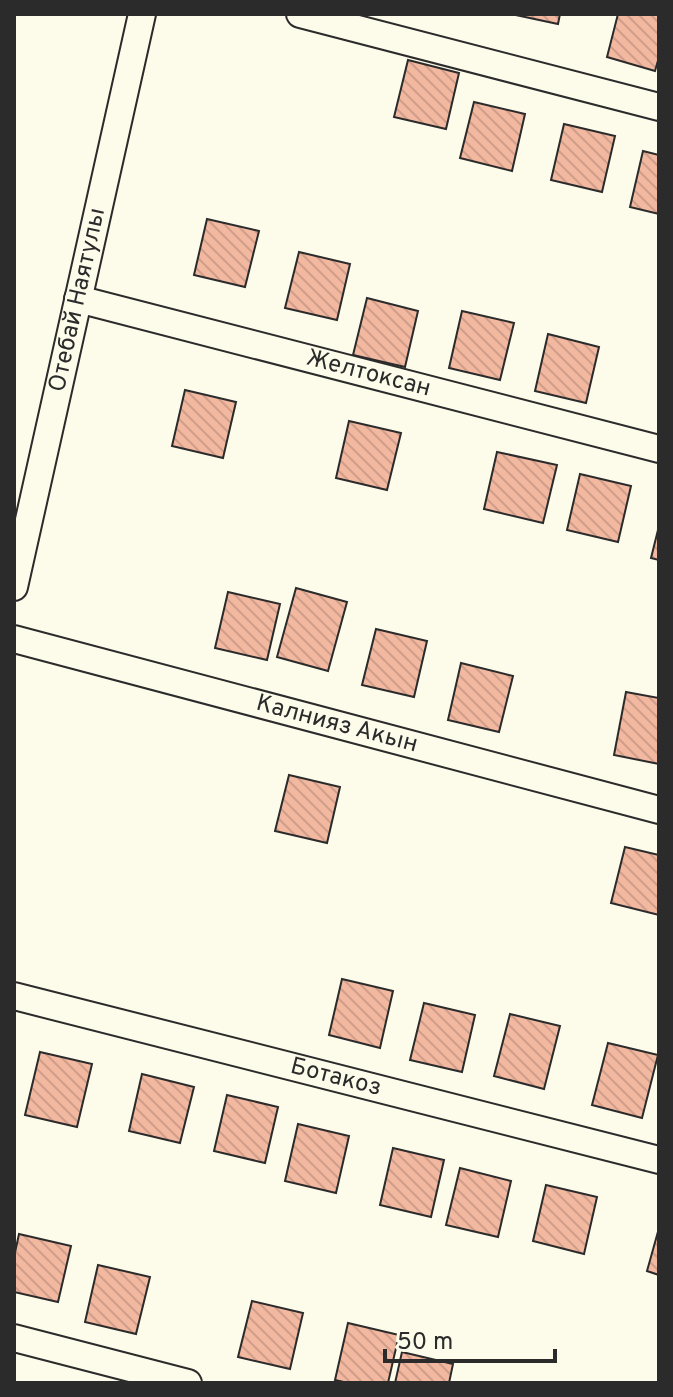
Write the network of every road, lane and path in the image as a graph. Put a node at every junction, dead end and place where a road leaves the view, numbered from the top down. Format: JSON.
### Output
{"nodes":[{"id":1,"x":142,"y":14,"type":"edge"},
{"id":2,"x":300,"y":14,"type":"edge"},
{"id":3,"x":659,"y":107,"type":"edge"},
{"id":4,"x":78,"y":299,"type":"junction"},
{"id":5,"x":659,"y":449,"type":"edge"},
{"id":6,"x":14,"y":587,"type":"edge"},
{"id":7,"x":14,"y":639,"type":"edge"},
{"id":8,"x":659,"y":810,"type":"edge"},
{"id":9,"x":14,"y":996,"type":"edge"},
{"id":10,"x":659,"y":1160,"type":"edge"},
{"id":11,"x":14,"y":1338,"type":"edge"},
{"id":12,"x":188,"y":1383,"type":"edge"}],
"edges":[{"from":1,"to":4,"type":"street","name":"Отебай Наятулы"},
{"from":2,"to":3,"type":"street"},
{"from":4,"to":5,"type":"street","name":"Желтоксан"},
{"from":4,"to":6,"type":"street","name":"Отебай Наятулы"},
{"from":7,"to":8,"type":"street","name":"Калнияз Акын"},
{"from":9,"to":10,"type":"street","name":"Ботакоз"},
{"from":11,"to":12,"type":"street"}]}
